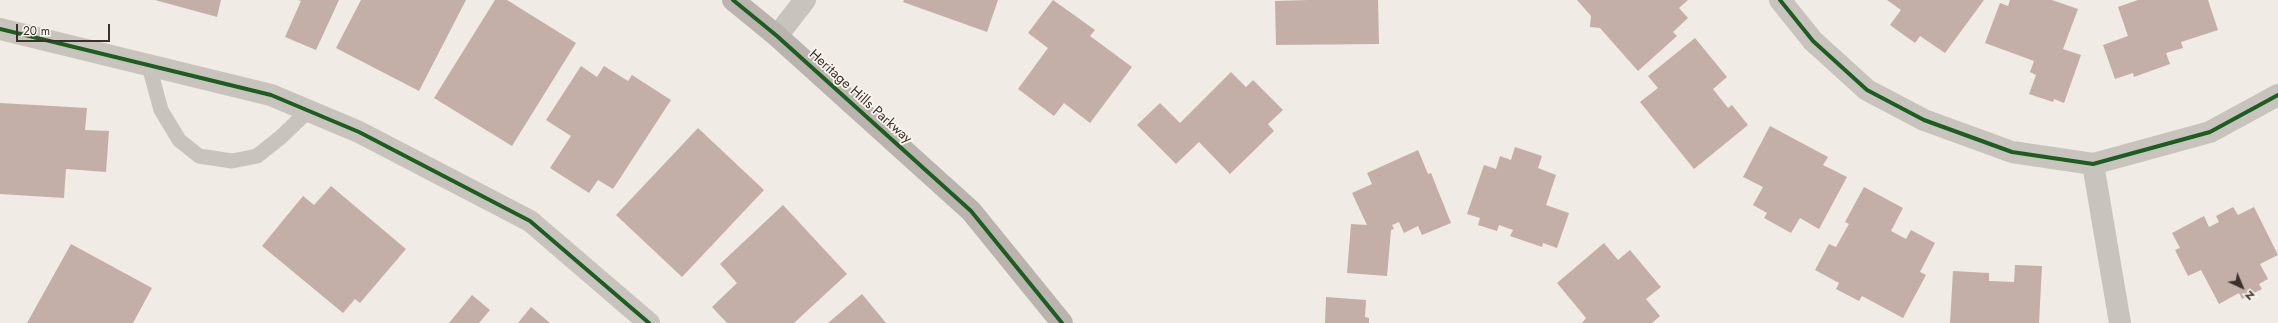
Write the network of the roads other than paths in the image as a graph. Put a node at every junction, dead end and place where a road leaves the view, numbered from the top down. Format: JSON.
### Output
{"nodes":[{"id":1,"x":733,"y":0,"type":"edge"},
{"id":2,"x":805,"y":0,"type":"edge"},
{"id":3,"x":1780,"y":0,"type":"edge"},
{"id":4,"x":0,"y":29,"type":"edge"},
{"id":5,"x":777,"y":36,"type":"junction"},
{"id":6,"x":149,"y":66,"type":"junction"},
{"id":7,"x":2278,"y":95,"type":"edge"},
{"id":8,"x":308,"y":111,"type":"junction"},
{"id":9,"x":2093,"y":164,"type":"junction"},
{"id":10,"x":649,"y":323,"type":"edge"},
{"id":11,"x":1062,"y":323,"type":"edge"},
{"id":12,"x":2120,"y":323,"type":"edge"}],
"edges":[{"from":1,"to":5,"type":"street","name":"Heritage Hills Parkway"},
{"from":2,"to":5,"type":"street"},
{"from":3,"to":9,"type":"street"},
{"from":4,"to":6,"type":"street"},
{"from":5,"to":11,"type":"street","name":"Heritage Hills Parkway"},
{"from":6,"to":8,"type":"street"},
{"from":6,"to":8,"type":"lane"},
{"from":7,"to":9,"type":"street"},
{"from":8,"to":10,"type":"street"},
{"from":9,"to":12,"type":"street"}]}
